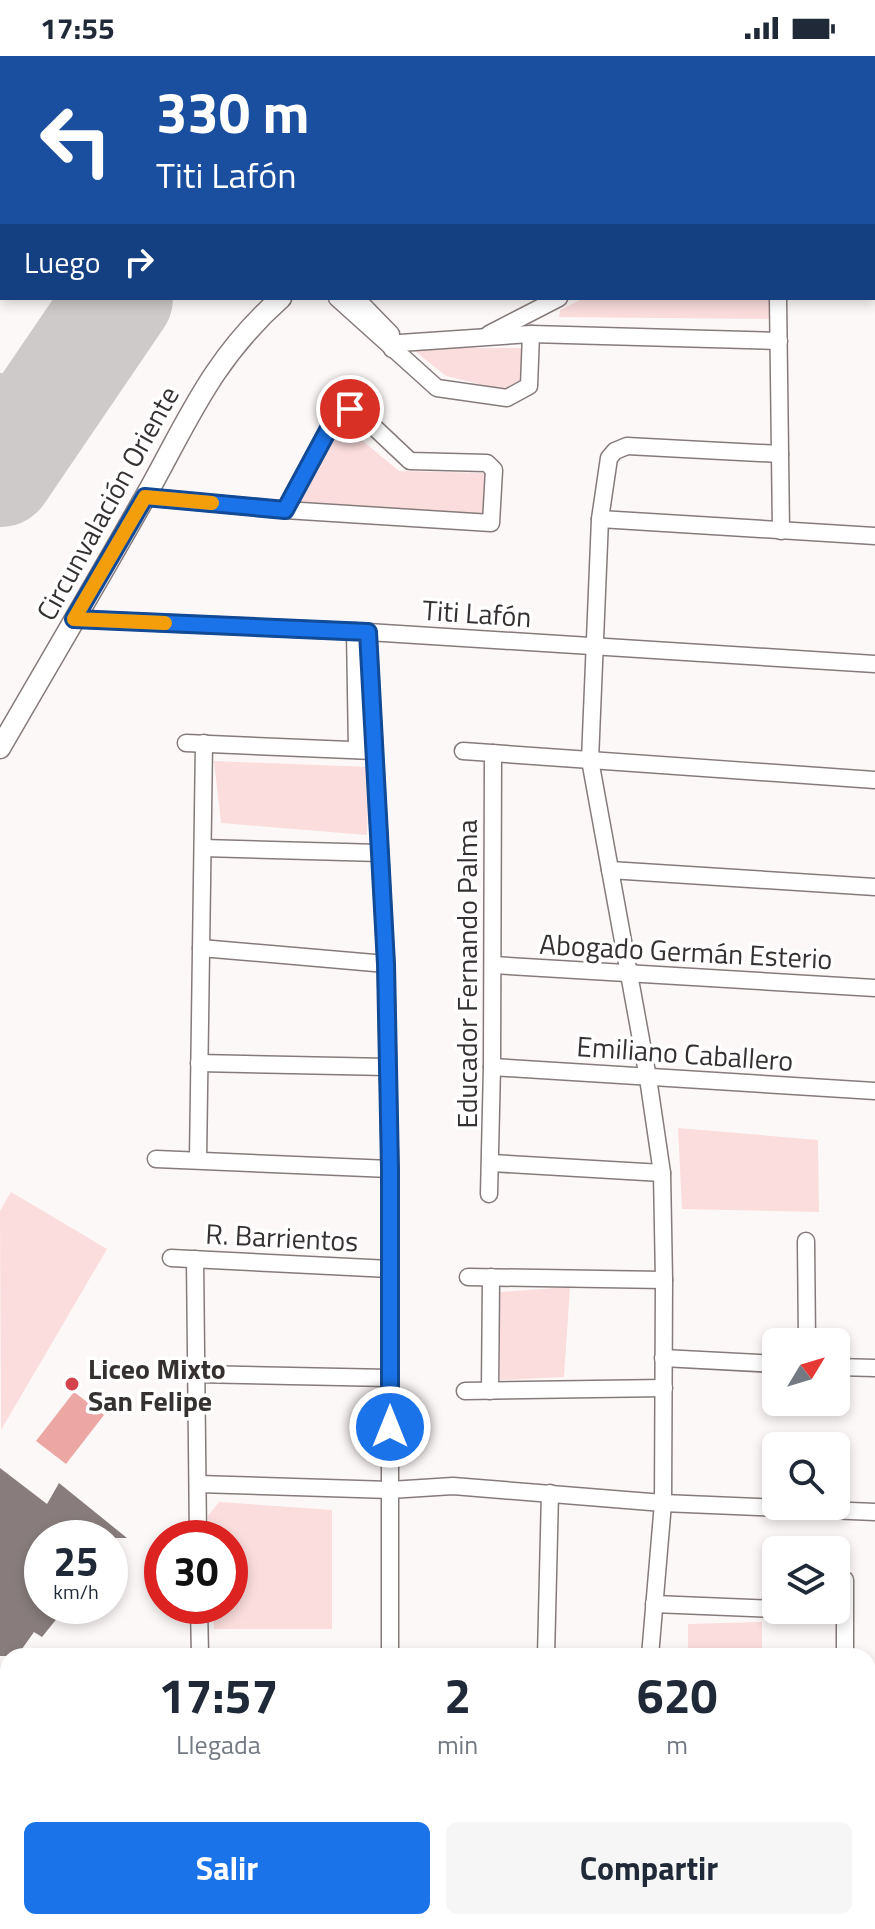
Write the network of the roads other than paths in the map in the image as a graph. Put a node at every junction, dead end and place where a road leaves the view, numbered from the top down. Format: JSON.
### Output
{"nodes":[{"id":1,"x":279,"y":300,"type":"edge"},
{"id":2,"x":339,"y":300,"type":"edge"},
{"id":3,"x":358,"y":300,"type":"edge"},
{"id":4,"x":555,"y":300,"type":"edge"},
{"id":5,"x":778,"y":300,"type":"edge"},
{"id":6,"x":531,"y":334,"type":"junction"},
{"id":7,"x":483,"y":337,"type":"junction"},
{"id":8,"x":779,"y":341,"type":"junction"},
{"id":9,"x":396,"y":346,"type":"junction"},
{"id":10,"x":780,"y":454,"type":"junction"},
{"id":11,"x":145,"y":497,"type":"junction"},
{"id":12,"x":285,"y":510,"type":"junction"},
{"id":13,"x":600,"y":519,"type":"junction"},
{"id":14,"x":781,"y":531,"type":"junction"},
{"id":15,"x":875,"y":536,"type":"edge"},
{"id":16,"x":74,"y":619,"type":"junction"},
{"id":17,"x":361,"y":631,"type":"junction"},
{"id":18,"x":594,"y":646,"type":"junction"},
{"id":19,"x":875,"y":664,"type":"edge"},
{"id":20,"x":186,"y":743,"type":"dead end"},
{"id":21,"x":204,"y":743,"type":"junction"},
{"id":22,"x":0,"y":748,"type":"edge"},
{"id":23,"x":357,"y":750,"type":"junction"},
{"id":24,"x":374,"y":751,"type":"junction"},
{"id":25,"x":463,"y":751,"type":"dead end"},
{"id":26,"x":493,"y":753,"type":"junction"},
{"id":27,"x":590,"y":760,"type":"junction"},
{"id":28,"x":875,"y":780,"type":"edge"},
{"id":29,"x":203,"y":848,"type":"junction"},
{"id":30,"x":380,"y":853,"type":"junction"},
{"id":31,"x":610,"y":870,"type":"junction"},
{"id":32,"x":875,"y":887,"type":"edge"},
{"id":33,"x":201,"y":948,"type":"junction"},
{"id":34,"x":386,"y":964,"type":"junction"},
{"id":35,"x":493,"y":965,"type":"junction"},
{"id":36,"x":629,"y":975,"type":"junction"},
{"id":37,"x":875,"y":988,"type":"edge"},
{"id":38,"x":199,"y":1063,"type":"junction"},
{"id":39,"x":388,"y":1067,"type":"junction"},
{"id":40,"x":492,"y":1067,"type":"junction"},
{"id":41,"x":648,"y":1078,"type":"junction"},
{"id":42,"x":875,"y":1091,"type":"edge"},
{"id":43,"x":156,"y":1159,"type":"dead end"},
{"id":44,"x":198,"y":1160,"type":"junction"},
{"id":45,"x":491,"y":1163,"type":"junction"},
{"id":46,"x":390,"y":1169,"type":"junction"},
{"id":47,"x":662,"y":1173,"type":"junction"},
{"id":48,"x":489,"y":1194,"type":"dead end"},
{"id":49,"x":806,"y":1241,"type":"dead end"},
{"id":50,"x":171,"y":1258,"type":"dead end"},
{"id":51,"x":195,"y":1259,"type":"junction"},
{"id":52,"x":390,"y":1269,"type":"junction"},
{"id":53,"x":468,"y":1277,"type":"dead end"},
{"id":54,"x":491,"y":1277,"type":"junction"},
{"id":55,"x":664,"y":1280,"type":"junction"},
{"id":56,"x":807,"y":1328,"type":"edge"},
{"id":57,"x":663,"y":1358,"type":"junction"},
{"id":58,"x":762,"y":1363,"type":"edge"},
{"id":59,"x":850,"y":1367,"type":"edge"},
{"id":60,"x":875,"y":1368,"type":"edge"},
{"id":61,"x":196,"y":1374,"type":"junction"},
{"id":62,"x":390,"y":1378,"type":"junction"},
{"id":63,"x":664,"y":1388,"type":"junction"},
{"id":64,"x":465,"y":1391,"type":"dead end"},
{"id":65,"x":490,"y":1391,"type":"junction"},
{"id":66,"x":198,"y":1484,"type":"junction"},
{"id":67,"x":390,"y":1490,"type":"junction"},
{"id":68,"x":550,"y":1493,"type":"junction"},
{"id":69,"x":663,"y":1503,"type":"junction"},
{"id":70,"x":875,"y":1512,"type":"edge"},
{"id":71,"x":198,"y":1520,"type":"edge"},
{"id":72,"x":654,"y":1604,"type":"junction"},
{"id":73,"x":762,"y":1608,"type":"edge"},
{"id":74,"x":199,"y":1624,"type":"edge"},
{"id":75,"x":844,"y":1624,"type":"edge"},
{"id":76,"x":200,"y":1648,"type":"edge"},
{"id":77,"x":390,"y":1648,"type":"edge"},
{"id":78,"x":546,"y":1648,"type":"edge"},
{"id":79,"x":651,"y":1648,"type":"edge"},
{"id":80,"x":845,"y":1648,"type":"edge"}],
"edges":[{"from":1,"to":11,"type":"street","name":"Circunvalación Oriente"},
{"from":2,"to":9,"type":"street"},
{"from":3,"to":9,"type":"street"},
{"from":4,"to":7,"type":"street"},
{"from":5,"to":8,"type":"street"},
{"from":6,"to":7,"type":"street"},
{"from":6,"to":8,"type":"street"},
{"from":6,"to":9,"type":"street"},
{"from":7,"to":9,"type":"street"},
{"from":8,"to":10,"type":"street"},
{"from":10,"to":13,"type":"street"},
{"from":10,"to":14,"type":"street"},
{"from":11,"to":12,"type":"street"},
{"from":11,"to":16,"type":"street","name":"Circunvalación Oriente"},
{"from":12,"to":12,"type":"street"},
{"from":13,"to":14,"type":"street"},
{"from":13,"to":18,"type":"street"},
{"from":14,"to":15,"type":"street"},
{"from":16,"to":17,"type":"street","name":"Titi Lafón"},
{"from":16,"to":22,"type":"street","name":"Circunvalación Oriente"},
{"from":17,"to":18,"type":"street","name":"Titi Lafón"},
{"from":17,"to":23,"type":"street"},
{"from":17,"to":24,"type":"street"},
{"from":18,"to":19,"type":"street","name":"Titi Lafón"},
{"from":18,"to":27,"type":"street"},
{"from":20,"to":21,"type":"street"},
{"from":21,"to":23,"type":"street"},
{"from":21,"to":29,"type":"street"},
{"from":23,"to":24,"type":"street"},
{"from":24,"to":30,"type":"street"},
{"from":25,"to":26,"type":"street"},
{"from":26,"to":27,"type":"street"},
{"from":26,"to":35,"type":"street","name":"Educador Fernando Palma"},
{"from":27,"to":28,"type":"street"},
{"from":27,"to":31,"type":"street"},
{"from":29,"to":30,"type":"street"},
{"from":29,"to":33,"type":"street"},
{"from":30,"to":34,"type":"street"},
{"from":31,"to":32,"type":"street"},
{"from":31,"to":36,"type":"street"},
{"from":33,"to":34,"type":"street"},
{"from":33,"to":38,"type":"street"},
{"from":34,"to":39,"type":"street"},
{"from":35,"to":36,"type":"street","name":"Abogado Germán Esterio"},
{"from":35,"to":40,"type":"street","name":"Educador Fernando Palma"},
{"from":36,"to":37,"type":"street","name":"Abogado Germán Esterio"},
{"from":36,"to":41,"type":"street"},
{"from":38,"to":39,"type":"street"},
{"from":38,"to":44,"type":"street"},
{"from":39,"to":46,"type":"street"},
{"from":40,"to":41,"type":"street","name":"Emiliano Caballero"},
{"from":40,"to":45,"type":"street","name":"Educador Fernando Palma"},
{"from":41,"to":42,"type":"street","name":"Emiliano Caballero"},
{"from":41,"to":47,"type":"street"},
{"from":43,"to":44,"type":"street"},
{"from":44,"to":46,"type":"street"},
{"from":45,"to":47,"type":"street"},
{"from":45,"to":48,"type":"street","name":"Educador Fernando Palma"},
{"from":46,"to":52,"type":"street"},
{"from":47,"to":55,"type":"street"},
{"from":49,"to":56,"type":"street"},
{"from":50,"to":51,"type":"street","name":"R. Barrientos"},
{"from":51,"to":52,"type":"street","name":"R. Barrientos"},
{"from":51,"to":61,"type":"street"},
{"from":52,"to":62,"type":"street"},
{"from":53,"to":54,"type":"street"},
{"from":54,"to":55,"type":"street"},
{"from":54,"to":65,"type":"street"},
{"from":55,"to":57,"type":"street"},
{"from":57,"to":58,"type":"street"},
{"from":57,"to":63,"type":"street"},
{"from":59,"to":60,"type":"street"},
{"from":61,"to":62,"type":"street"},
{"from":61,"to":66,"type":"street"},
{"from":62,"to":67,"type":"street"},
{"from":63,"to":65,"type":"street"},
{"from":63,"to":69,"type":"street"},
{"from":64,"to":65,"type":"street"},
{"from":66,"to":67,"type":"street"},
{"from":66,"to":71,"type":"street"},
{"from":67,"to":68,"type":"street"},
{"from":67,"to":77,"type":"street"},
{"from":68,"to":69,"type":"street"},
{"from":68,"to":78,"type":"street"},
{"from":69,"to":70,"type":"street"},
{"from":69,"to":72,"type":"street"},
{"from":72,"to":73,"type":"street"},
{"from":72,"to":79,"type":"street"},
{"from":74,"to":76,"type":"street"},
{"from":75,"to":80,"type":"street"}]}
